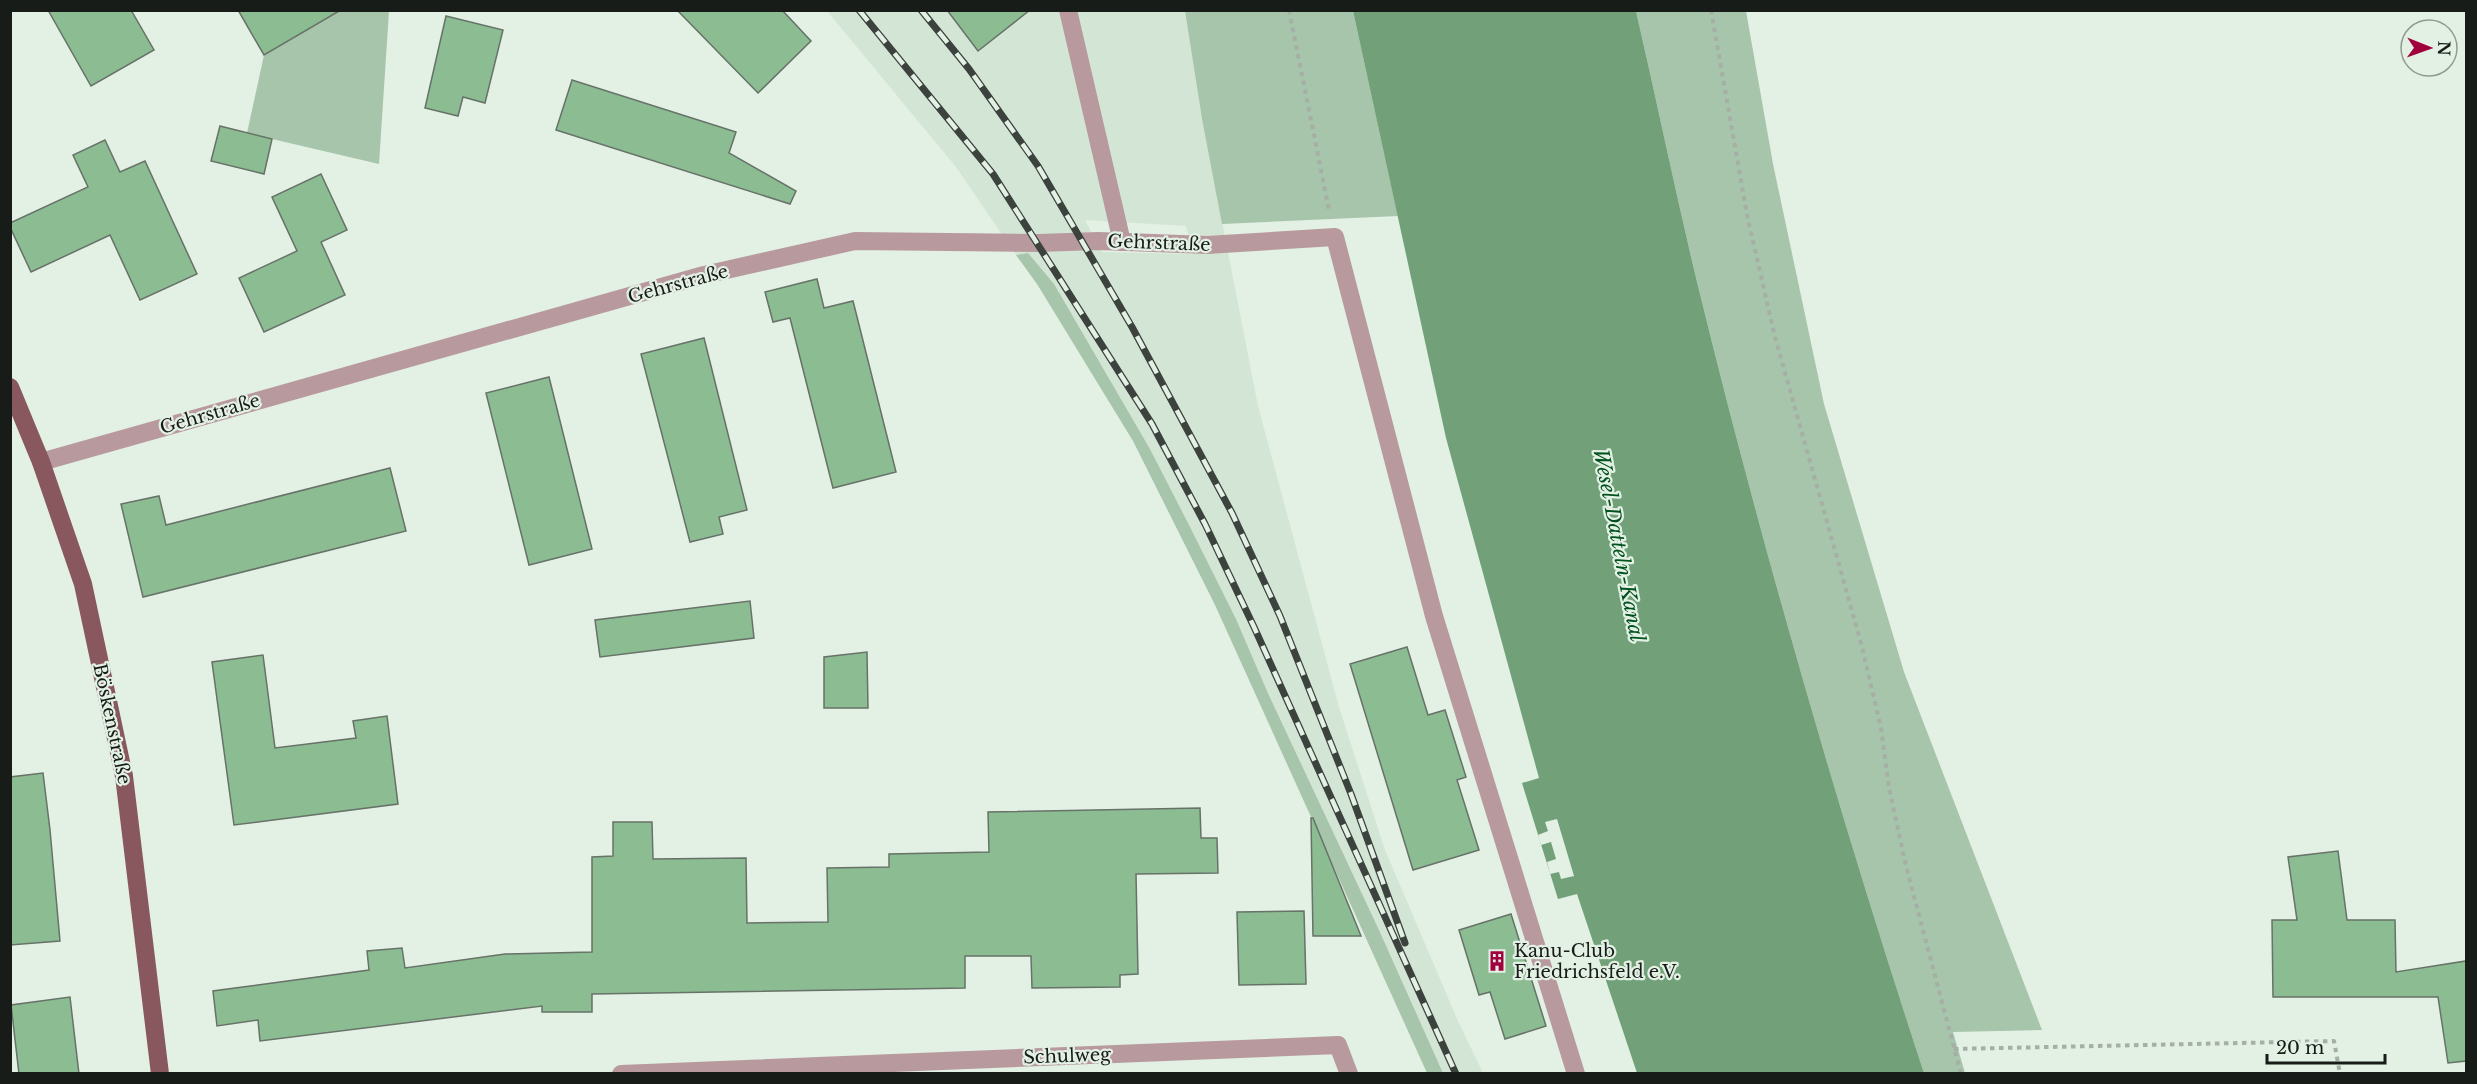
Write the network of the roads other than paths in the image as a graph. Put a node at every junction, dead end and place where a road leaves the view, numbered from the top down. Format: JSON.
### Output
{"nodes":[{"id":1,"x":1068,"y":10,"type":"edge"},
{"id":2,"x":1122,"y":242,"type":"junction"},
{"id":3,"x":10,"y":387,"type":"edge"},
{"id":4,"x":18,"y":424,"type":"edge"},
{"id":5,"x":41,"y":462,"type":"junction"},
{"id":6,"x":160,"y":1074,"type":"edge"},
{"id":7,"x":621,"y":1074,"type":"edge"},
{"id":8,"x":1349,"y":1074,"type":"edge"},
{"id":9,"x":1576,"y":1074,"type":"edge"}],
"edges":[{"from":1,"to":2,"type":"street"},
{"from":2,"to":5,"type":"street","name":"Gehrstraße"},
{"from":2,"to":9,"type":"street","name":"Gehrstraße"},
{"from":3,"to":4,"type":"main road","name":"Böskenstraße"},
{"from":4,"to":5,"type":"main road","name":"Böskenstraße"},
{"from":5,"to":6,"type":"main road","name":"Böskenstraße"},
{"from":7,"to":8,"type":"street","name":"Schulweg"}]}
